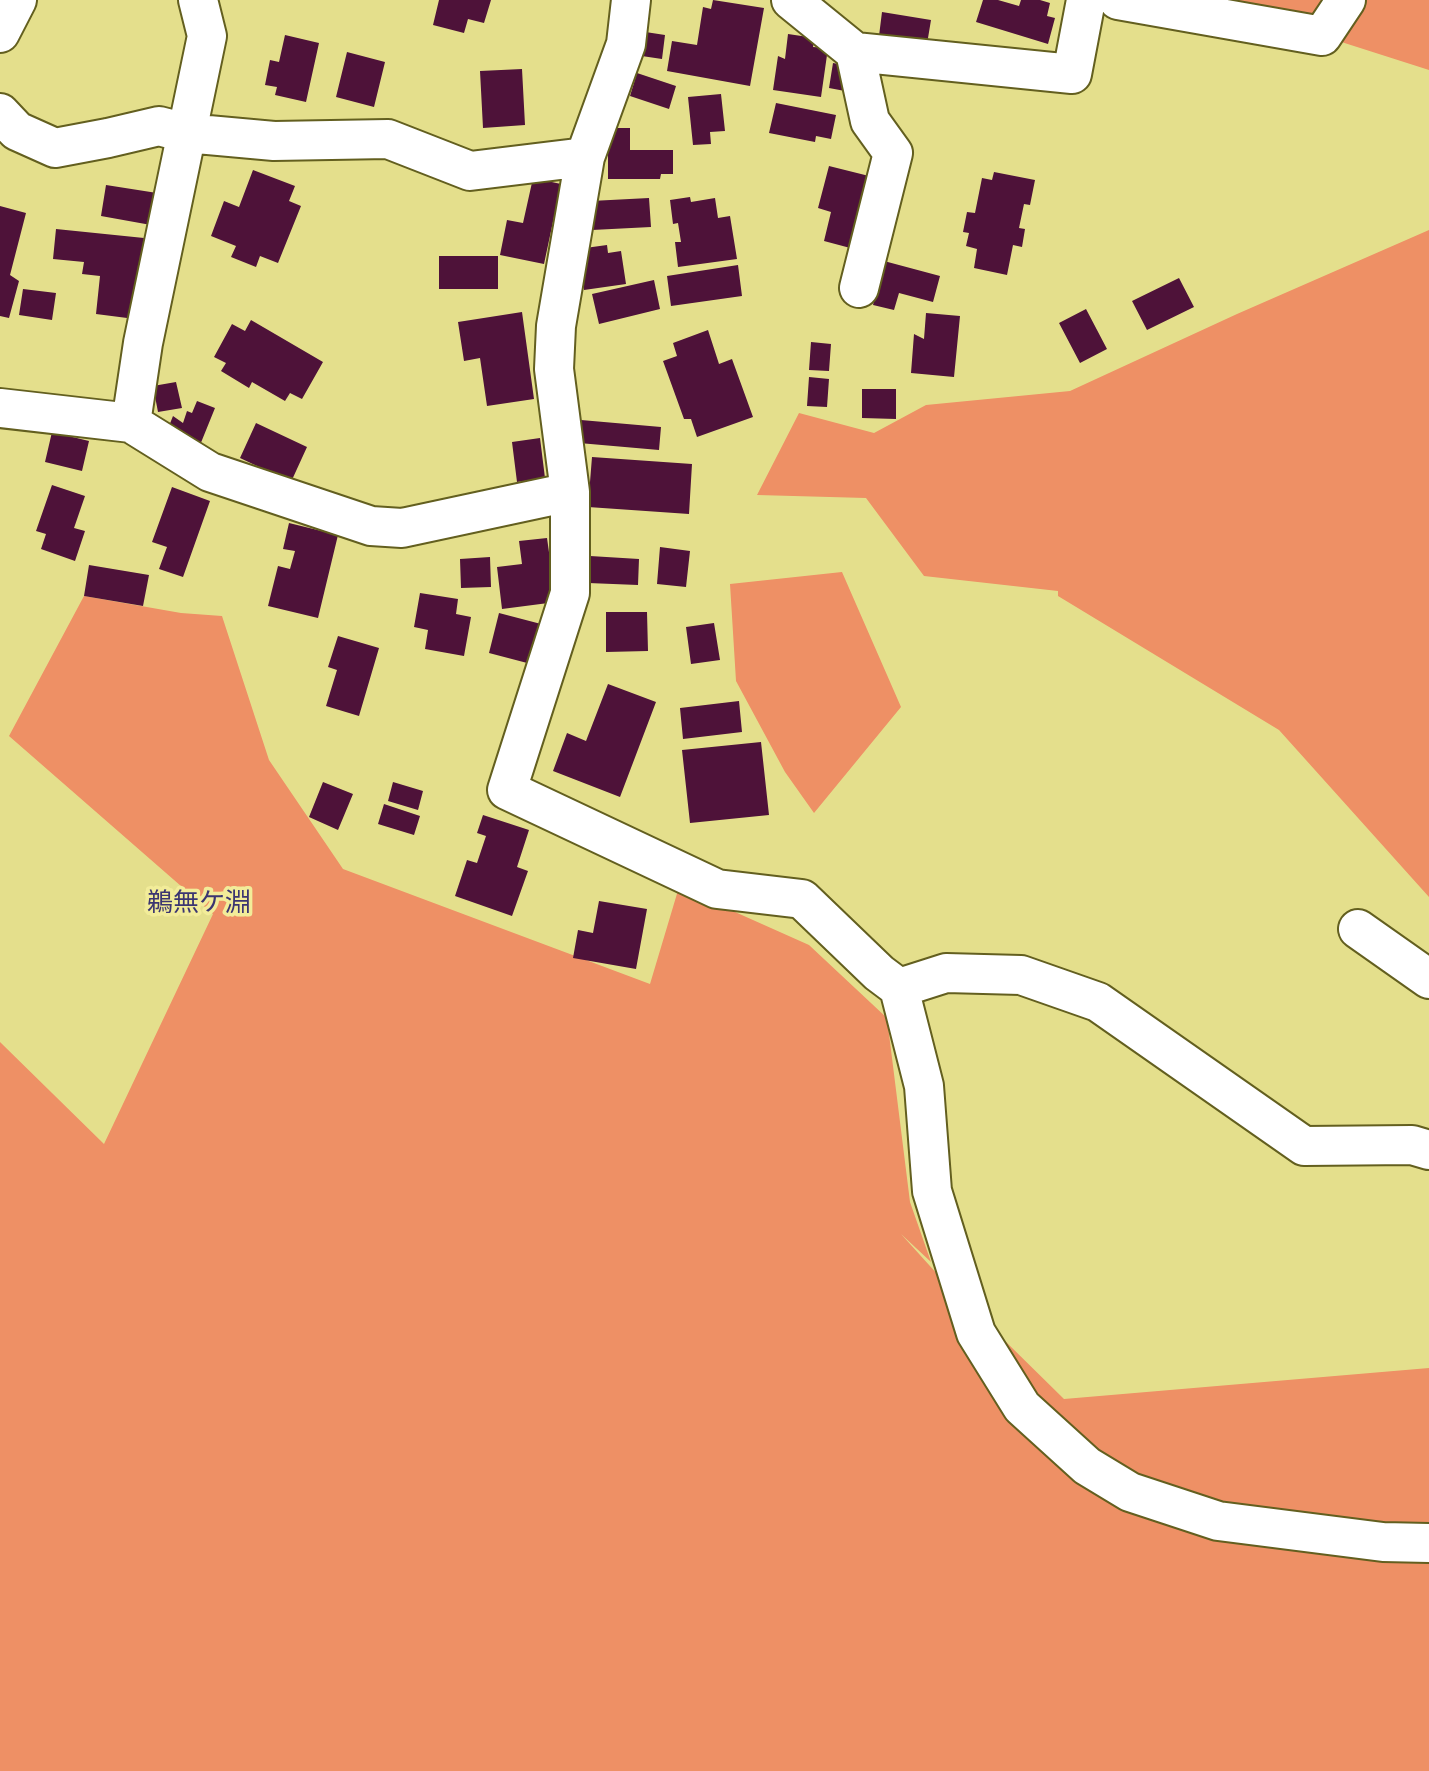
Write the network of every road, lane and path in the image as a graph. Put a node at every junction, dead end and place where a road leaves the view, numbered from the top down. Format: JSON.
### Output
{"nodes":[{"id":1,"x":17,"y":0,"type":"edge"},
{"id":2,"x":198,"y":0,"type":"edge"},
{"id":3,"x":631,"y":0,"type":"edge"},
{"id":4,"x":791,"y":0,"type":"edge"},
{"id":5,"x":1086,"y":0,"type":"edge"},
{"id":6,"x":1118,"y":0,"type":"edge"},
{"id":7,"x":1346,"y":0,"type":"edge"},
{"id":8,"x":0,"y":33,"type":"edge"},
{"id":9,"x":855,"y":52,"type":"junction"},
{"id":10,"x":0,"y":113,"type":"edge"},
{"id":11,"x":186,"y":132,"type":"junction"},
{"id":12,"x":585,"y":157,"type":"junction"},
{"id":13,"x":859,"y":288,"type":"dead end"},
{"id":14,"x":0,"y":408,"type":"edge"},
{"id":15,"x":131,"y":423,"type":"junction"},
{"id":16,"x":570,"y":492,"type":"junction"},
{"id":17,"x":1358,"y":929,"type":"dead end"},
{"id":18,"x":1429,"y":979,"type":"edge"},
{"id":19,"x":898,"y":988,"type":"junction"},
{"id":20,"x":1429,"y":1150,"type":"edge"},
{"id":21,"x":1429,"y":1544,"type":"edge"}],
"edges":[{"from":1,"to":8,"type":"street"},
{"from":2,"to":11,"type":"street"},
{"from":3,"to":12,"type":"street"},
{"from":4,"to":9,"type":"street"},
{"from":5,"to":9,"type":"street"},
{"from":6,"to":7,"type":"street"},
{"from":9,"to":13,"type":"street"},
{"from":10,"to":11,"type":"street"},
{"from":11,"to":12,"type":"street"},
{"from":11,"to":15,"type":"street"},
{"from":12,"to":16,"type":"street"},
{"from":14,"to":15,"type":"street"},
{"from":15,"to":16,"type":"street"},
{"from":16,"to":19,"type":"street"},
{"from":17,"to":18,"type":"street"},
{"from":19,"to":20,"type":"street"},
{"from":19,"to":21,"type":"street"}]}
